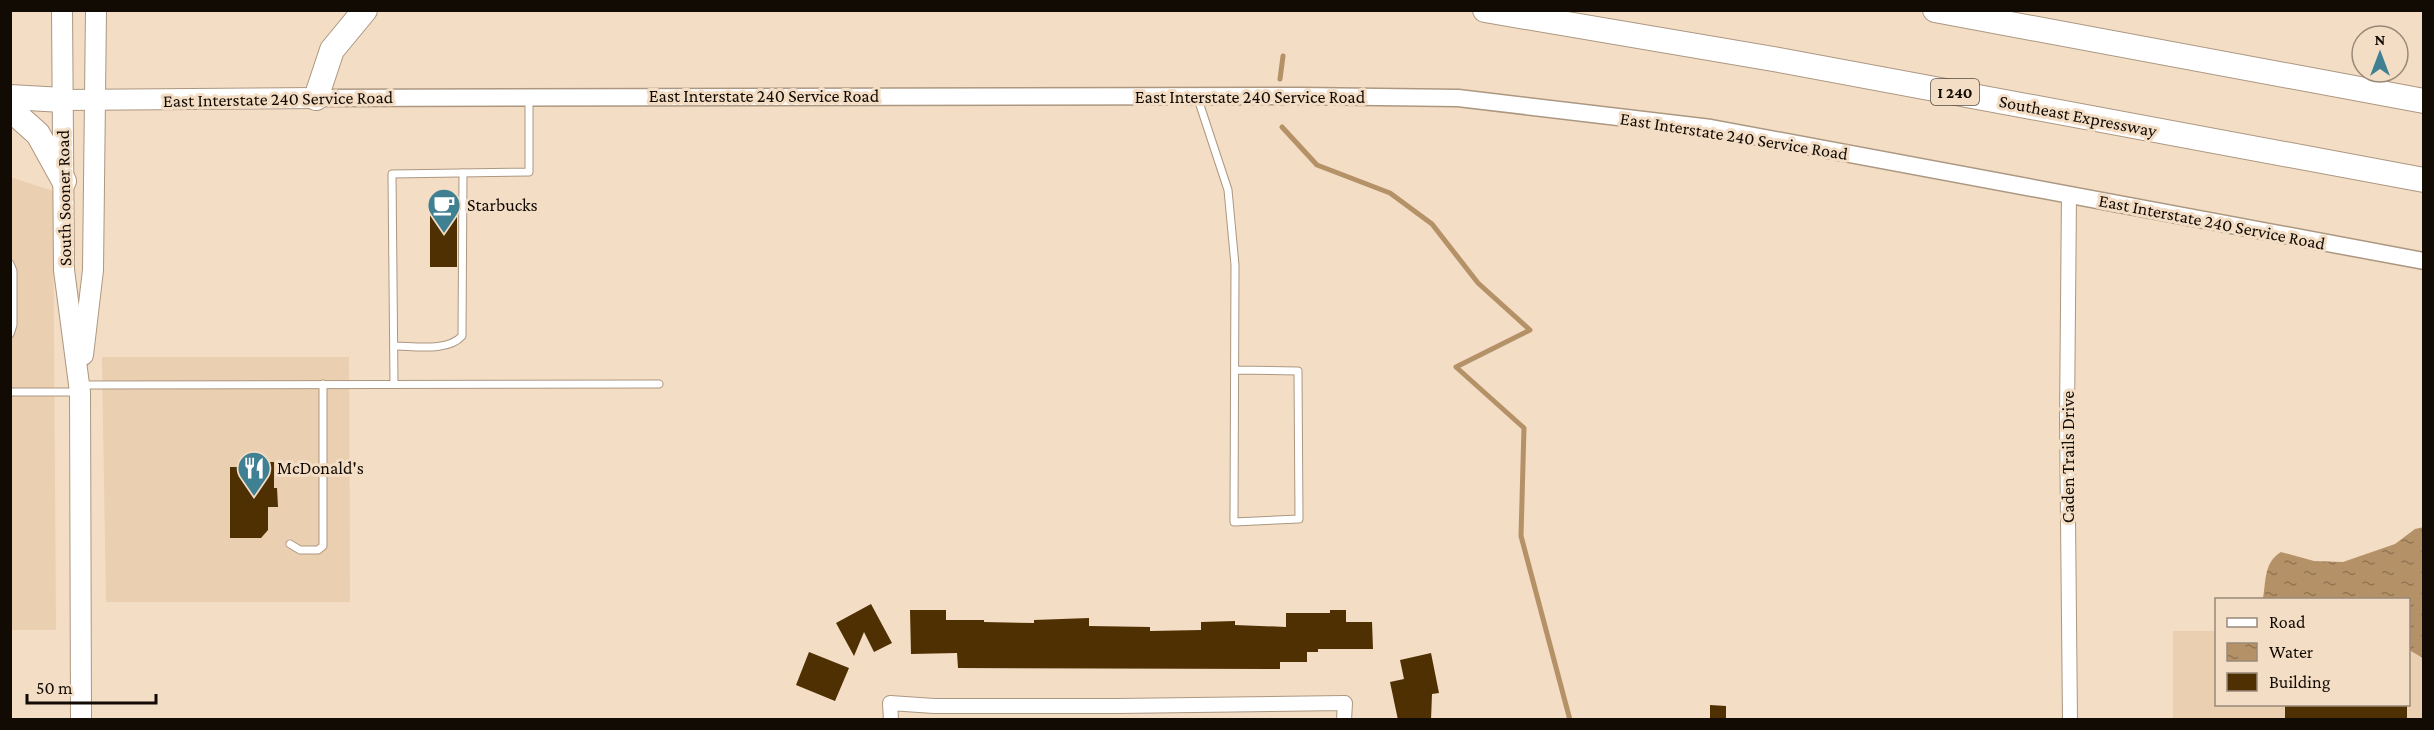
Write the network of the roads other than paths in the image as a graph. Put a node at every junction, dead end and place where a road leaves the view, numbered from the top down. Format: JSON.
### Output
{"nodes":[{"id":1,"x":62,"y":10,"type":"edge"},
{"id":2,"x":96,"y":10,"type":"edge"},
{"id":3,"x":365,"y":10,"type":"edge"},
{"id":4,"x":1485,"y":10,"type":"edge"},
{"id":5,"x":1935,"y":10,"type":"edge"},
{"id":6,"x":1197,"y":96,"type":"junction"},
{"id":7,"x":10,"y":97,"type":"edge"},
{"id":8,"x":529,"y":97,"type":"junction"},
{"id":9,"x":316,"y":98,"type":"junction"},
{"id":10,"x":63,"y":100,"type":"junction"},
{"id":11,"x":96,"y":101,"type":"junction"},
{"id":12,"x":2424,"y":101,"type":"edge"},
{"id":13,"x":10,"y":109,"type":"edge"},
{"id":14,"x":463,"y":173,"type":"junction"},
{"id":15,"x":2424,"y":180,"type":"edge"},
{"id":16,"x":64,"y":181,"type":"junction"},
{"id":17,"x":2069,"y":195,"type":"junction"},
{"id":18,"x":2424,"y":261,"type":"edge"},
{"id":19,"x":10,"y":264,"type":"edge"},
{"id":20,"x":10,"y":334,"type":"edge"},
{"id":21,"x":394,"y":346,"type":"junction"},
{"id":22,"x":1235,"y":370,"type":"junction"},
{"id":23,"x":323,"y":384,"type":"junction"},
{"id":24,"x":394,"y":384,"type":"junction"},
{"id":25,"x":659,"y":384,"type":"dead end"},
{"id":26,"x":80,"y":388,"type":"junction"},
{"id":27,"x":10,"y":392,"type":"edge"},
{"id":28,"x":290,"y":544,"type":"dead end"},
{"id":29,"x":1117,"y":713,"type":"edge"},
{"id":30,"x":81,"y":720,"type":"edge"},
{"id":31,"x":891,"y":720,"type":"edge"},
{"id":32,"x":1344,"y":720,"type":"edge"},
{"id":33,"x":2070,"y":720,"type":"edge"}],
"edges":[{"from":1,"to":10,"type":"main road","name":"South Sooner Road"},
{"from":2,"to":11,"type":"main road","name":"South Sooner Road"},
{"from":3,"to":9,"type":"highway"},
{"from":4,"to":15,"type":"highway","name":"Southeast Expressway","number":"I 240"},
{"from":5,"to":12,"type":"highway"},
{"from":6,"to":8,"type":"street","name":"East Interstate 240 Service Road"},
{"from":6,"to":17,"type":"street","name":"East Interstate 240 Service Road"},
{"from":6,"to":22,"type":"lane"},
{"from":7,"to":10,"type":"highway"},
{"from":8,"to":9,"type":"street","name":"East Interstate 240 Service Road"},
{"from":8,"to":14,"type":"lane"},
{"from":9,"to":11,"type":"main road","name":"East Interstate 240 Service Road"},
{"from":10,"to":11,"type":"main road","name":"East Interstate 240 Service Road"},
{"from":10,"to":16,"type":"main road","name":"South Sooner Road"},
{"from":11,"to":26,"type":"main road","name":"South Sooner Road"},
{"from":13,"to":16,"type":"highway"},
{"from":14,"to":21,"type":"lane"},
{"from":14,"to":21,"type":"lane"},
{"from":16,"to":26,"type":"main road","name":"South Sooner Road"},
{"from":17,"to":18,"type":"street","name":"East Interstate 240 Service Road"},
{"from":17,"to":33,"type":"street","name":"Caden Trails Drive"},
{"from":19,"to":20,"type":"lane"},
{"from":21,"to":24,"type":"lane"},
{"from":22,"to":22,"type":"lane"},
{"from":23,"to":24,"type":"lane"},
{"from":23,"to":26,"type":"lane"},
{"from":23,"to":28,"type":"lane"},
{"from":24,"to":25,"type":"lane"},
{"from":26,"to":27,"type":"lane"},
{"from":26,"to":30,"type":"main road","name":"South Sooner Road"},
{"from":29,"to":31,"type":"street"},
{"from":29,"to":32,"type":"street"}]}
